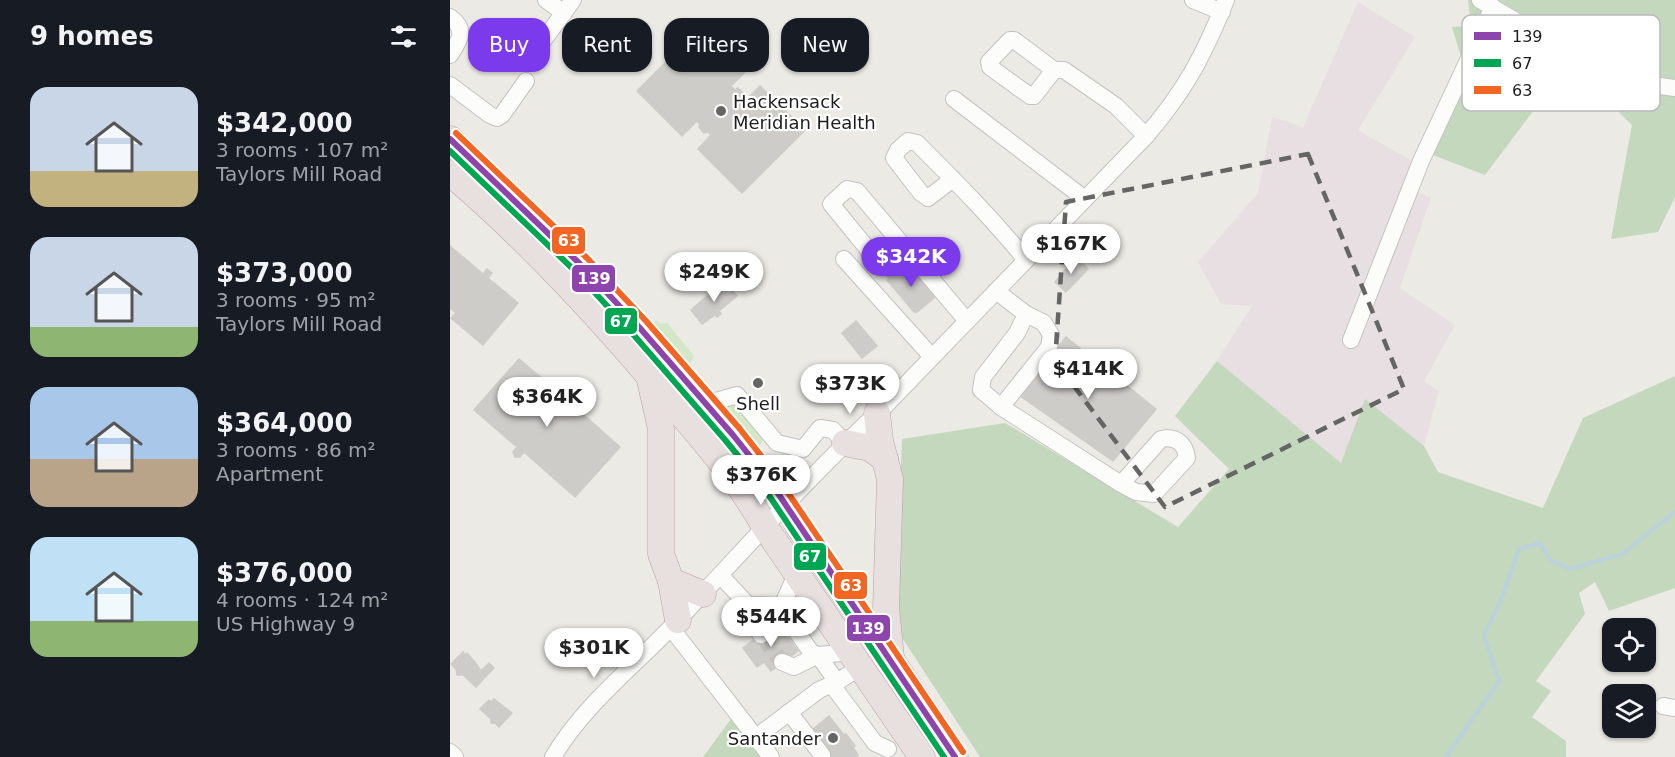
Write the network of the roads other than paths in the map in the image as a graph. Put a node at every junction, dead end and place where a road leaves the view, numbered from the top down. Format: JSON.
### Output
{"nodes":[{"id":1,"x":546,"y":0,"type":"edge"},
{"id":2,"x":1193,"y":0,"type":"edge"},
{"id":3,"x":1486,"y":4,"type":"edge"},
{"id":4,"x":569,"y":6,"type":"edge"},
{"id":5,"x":1224,"y":6,"type":"edge"},
{"id":6,"x":1505,"y":15,"type":"edge"},
{"id":7,"x":450,"y":17,"type":"edge"},
{"id":8,"x":550,"y":32,"type":"edge"},
{"id":9,"x":450,"y":55,"type":"edge"},
{"id":10,"x":1462,"y":62,"type":"edge"},
{"id":11,"x":1054,"y":70,"type":"dead end"},
{"id":12,"x":526,"y":81,"type":"dead end"},
{"id":13,"x":450,"y":85,"type":"edge"},
{"id":14,"x":1660,"y":86,"type":"edge"},
{"id":15,"x":1675,"y":88,"type":"edge"},
{"id":16,"x":954,"y":99,"type":"dead end"},
{"id":17,"x":1146,"y":136,"type":"junction"},
{"id":18,"x":450,"y":140,"type":"edge"},
{"id":19,"x":450,"y":173,"type":"edge"},
{"id":20,"x":952,"y":179,"type":"dead end"},
{"id":21,"x":1085,"y":199,"type":"junction"},
{"id":22,"x":908,"y":251,"type":"junction"},
{"id":23,"x":844,"y":259,"type":"dead end"},
{"id":24,"x":1026,"y":260,"type":"junction"},
{"id":25,"x":996,"y":291,"type":"junction"},
{"id":26,"x":1026,"y":314,"type":"junction"},
{"id":27,"x":967,"y":321,"type":"junction"},
{"id":28,"x":1351,"y":340,"type":"dead end"},
{"id":29,"x":932,"y":357,"type":"junction"},
{"id":30,"x":648,"y":374,"type":"junction"},
{"id":31,"x":706,"y":404,"type":"junction"},
{"id":32,"x":1001,"y":407,"type":"junction"},
{"id":33,"x":878,"y":413,"type":"junction"},
{"id":34,"x":777,"y":443,"type":"junction"},
{"id":35,"x":845,"y":443,"type":"junction"},
{"id":36,"x":803,"y":449,"type":"junction"},
{"id":37,"x":885,"y":459,"type":"junction"},
{"id":38,"x":758,"y":466,"type":"junction"},
{"id":39,"x":822,"y":466,"type":"junction"},
{"id":40,"x":1121,"y":484,"type":"dead end"},
{"id":41,"x":786,"y":504,"type":"junction"},
{"id":42,"x":765,"y":527,"type":"junction"},
{"id":43,"x":796,"y":572,"type":"junction"},
{"id":44,"x":671,"y":581,"type":"junction"},
{"id":45,"x":711,"y":584,"type":"junction"},
{"id":46,"x":748,"y":605,"type":"junction"},
{"id":47,"x":782,"y":606,"type":"junction"},
{"id":48,"x":674,"y":624,"type":"junction"},
{"id":49,"x":761,"y":634,"type":"tunnel mouth"},
{"id":50,"x":818,"y":655,"type":"junction"},
{"id":51,"x":857,"y":659,"type":"junction"},
{"id":52,"x":892,"y":661,"type":"junction"},
{"id":53,"x":782,"y":662,"type":"dead end"},
{"id":54,"x":837,"y":682,"type":"junction"},
{"id":55,"x":789,"y":712,"type":"junction"},
{"id":56,"x":755,"y":738,"type":"junction"},
{"id":57,"x":899,"y":750,"type":"edge"},
{"id":58,"x":450,"y":752,"type":"edge"},
{"id":59,"x":822,"y":755,"type":"dead end"},
{"id":60,"x":455,"y":757,"type":"edge"},
{"id":61,"x":553,"y":757,"type":"edge"},
{"id":62,"x":771,"y":757,"type":"edge"},
{"id":63,"x":955,"y":757,"type":"edge"}],
"edges":[{"from":1,"to":4,"type":"street"},
{"from":2,"to":5,"type":"street"},
{"from":3,"to":6,"type":"street"},
{"from":4,"to":8,"type":"street"},
{"from":5,"to":17,"type":"street"},
{"from":7,"to":9,"type":"street"},
{"from":10,"to":28,"type":"street"},
{"from":11,"to":17,"type":"street"},
{"from":12,"to":13,"type":"street"},
{"from":14,"to":15,"type":"street"},
{"from":16,"to":21,"type":"street"},
{"from":17,"to":21,"type":"street"},
{"from":18,"to":31,"type":"highway"},
{"from":19,"to":30,"type":"highway"},
{"from":20,"to":24,"type":"street"},
{"from":21,"to":24,"type":"street"},
{"from":22,"to":22,"type":"street"},
{"from":22,"to":27,"type":"street"},
{"from":23,"to":29,"type":"street"},
{"from":24,"to":25,"type":"street"},
{"from":25,"to":26,"type":"street"},
{"from":25,"to":27,"type":"street"},
{"from":26,"to":32,"type":"street"},
{"from":26,"to":32,"type":"street"},
{"from":27,"to":29,"type":"street"},
{"from":29,"to":33,"type":"street"},
{"from":30,"to":42,"type":"highway"},
{"from":30,"to":44,"type":"highway"},
{"from":31,"to":34,"type":"street"},
{"from":31,"to":38,"type":"highway"},
{"from":32,"to":40,"type":"street"},
{"from":33,"to":35,"type":"street"},
{"from":33,"to":37,"type":"highway"},
{"from":34,"to":36,"type":"street"},
{"from":34,"to":38,"type":"street"},
{"from":35,"to":36,"type":"street"},
{"from":35,"to":37,"type":"highway"},
{"from":35,"to":39,"type":"street"},
{"from":36,"to":39,"type":"street"},
{"from":37,"to":52,"type":"highway"},
{"from":38,"to":41,"type":"highway"},
{"from":39,"to":41,"type":"street"},
{"from":41,"to":42,"type":"street"},
{"from":41,"to":52,"type":"highway"},
{"from":42,"to":43,"type":"highway"},
{"from":42,"to":45,"type":"street"},
{"from":43,"to":47,"type":"street"},
{"from":43,"to":51,"type":"highway"},
{"from":44,"to":45,"type":"highway"},
{"from":44,"to":48,"type":"highway"},
{"from":45,"to":46,"type":"street"},
{"from":45,"to":48,"type":"street"},
{"from":46,"to":47,"type":"street"},
{"from":46,"to":49,"type":"street"},
{"from":47,"to":50,"type":"street"},
{"from":48,"to":56,"type":"street"},
{"from":48,"to":61,"type":"street"},
{"from":50,"to":51,"type":"street"},
{"from":50,"to":53,"type":"street"},
{"from":50,"to":54,"type":"street"},
{"from":51,"to":54,"type":"street"},
{"from":51,"to":57,"type":"highway"},
{"from":52,"to":63,"type":"highway"},
{"from":54,"to":55,"type":"street"},
{"from":54,"to":57,"type":"street"},
{"from":55,"to":56,"type":"street"},
{"from":55,"to":59,"type":"street"},
{"from":56,"to":62,"type":"street"},
{"from":58,"to":60,"type":"street"}]}
